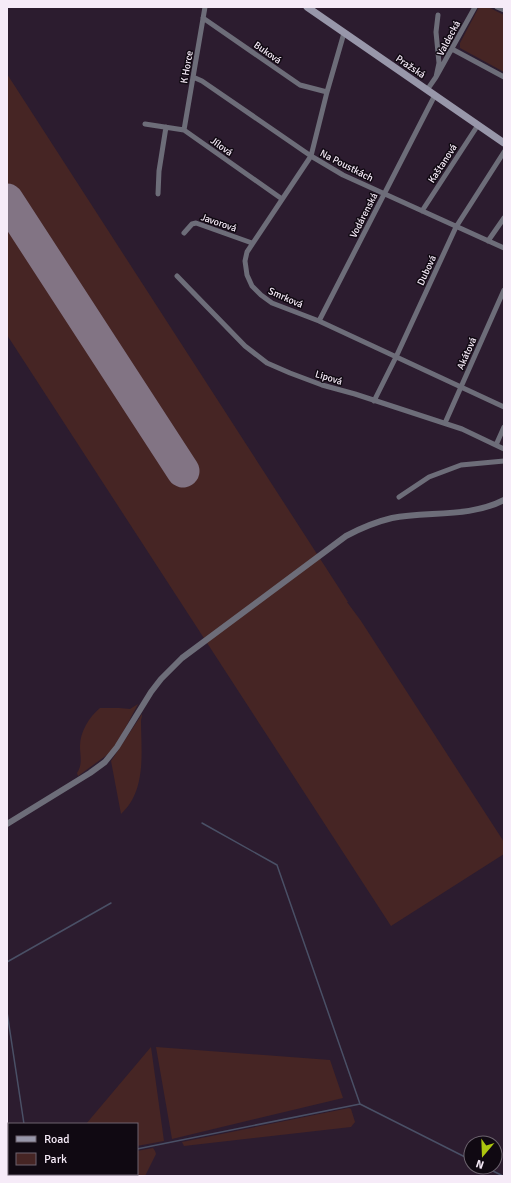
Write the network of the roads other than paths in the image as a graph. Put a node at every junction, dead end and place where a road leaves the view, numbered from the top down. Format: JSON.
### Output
{"nodes":[{"id":1,"x":205,"y":7,"type":"edge"},
{"id":2,"x":306,"y":7,"type":"edge"},
{"id":3,"x":475,"y":7,"type":"edge"},
{"id":4,"x":497,"y":7,"type":"edge"},
{"id":5,"x":504,"y":10,"type":"edge"},
{"id":6,"x":438,"y":14,"type":"dead end"},
{"id":7,"x":203,"y":18,"type":"junction"},
{"id":8,"x":344,"y":33,"type":"junction"},
{"id":9,"x":452,"y":49,"type":"junction"},
{"id":10,"x":193,"y":77,"type":"junction"},
{"id":11,"x":436,"y":77,"type":"junction"},
{"id":12,"x":504,"y":77,"type":"edge"},
{"id":13,"x":427,"y":90,"type":"junction"},
{"id":14,"x":327,"y":92,"type":"junction"},
{"id":15,"x":435,"y":95,"type":"junction"},
{"id":16,"x":145,"y":124,"type":"dead end"},
{"id":17,"x":478,"y":125,"type":"junction"},
{"id":18,"x":166,"y":127,"type":"junction"},
{"id":19,"x":184,"y":130,"type":"junction"},
{"id":20,"x":504,"y":143,"type":"edge"},
{"id":21,"x":504,"y":152,"type":"edge"},
{"id":22,"x":311,"y":156,"type":"junction"},
{"id":23,"x":158,"y":194,"type":"dead end"},
{"id":24,"x":384,"y":194,"type":"junction"},
{"id":25,"x":282,"y":200,"type":"junction"},
{"id":26,"x":422,"y":211,"type":"junction"},
{"id":27,"x":504,"y":218,"type":"edge"},
{"id":28,"x":456,"y":226,"type":"junction"},
{"id":29,"x":184,"y":233,"type":"dead end"},
{"id":30,"x":488,"y":241,"type":"junction"},
{"id":31,"x":252,"y":243,"type":"junction"},
{"id":32,"x":504,"y":248,"type":"edge"},
{"id":33,"x":177,"y":276,"type":"dead end"},
{"id":34,"x":504,"y":290,"type":"edge"},
{"id":35,"x":319,"y":321,"type":"junction"},
{"id":36,"x":396,"y":357,"type":"junction"},
{"id":37,"x":461,"y":386,"type":"junction"},
{"id":38,"x":374,"y":401,"type":"junction"},
{"id":39,"x":504,"y":407,"type":"edge"},
{"id":40,"x":445,"y":423,"type":"junction"},
{"id":41,"x":504,"y":427,"type":"edge"},
{"id":42,"x":496,"y":445,"type":"junction"},
{"id":43,"x":504,"y":449,"type":"edge"},
{"id":44,"x":504,"y":461,"type":"edge"},
{"id":45,"x":399,"y":497,"type":"dead end"},
{"id":46,"x":504,"y":500,"type":"edge"},
{"id":47,"x":7,"y":824,"type":"edge"}],
"edges":[{"from":1,"to":7,"type":"street","name":"K Horce"},
{"from":2,"to":8,"type":"main road","name":"Pražská"},
{"from":3,"to":9,"type":"street","name":"Valdecká"},
{"from":4,"to":5,"type":"street"},
{"from":6,"to":11,"type":"street"},
{"from":7,"to":10,"type":"street","name":"K Horce"},
{"from":7,"to":14,"type":"street","name":"Buková"},
{"from":8,"to":13,"type":"main road","name":"Pražská"},
{"from":8,"to":14,"type":"street","name":"Smrková"},
{"from":9,"to":11,"type":"street","name":"Valdecká"},
{"from":9,"to":12,"type":"street"},
{"from":10,"to":19,"type":"street","name":"K Horce"},
{"from":10,"to":22,"type":"street","name":"Na Poustkách"},
{"from":11,"to":13,"type":"street","name":"Valdecká"},
{"from":13,"to":15,"type":"main road","name":"Pražská"},
{"from":14,"to":22,"type":"street","name":"Smrková"},
{"from":15,"to":17,"type":"main road","name":"Pražská"},
{"from":15,"to":24,"type":"street","name":"Vodárenská"},
{"from":16,"to":18,"type":"street","name":"Jílová"},
{"from":17,"to":20,"type":"main road","name":"Pražská"},
{"from":17,"to":26,"type":"street","name":"Kaštanová"},
{"from":18,"to":19,"type":"street","name":"Jílová"},
{"from":18,"to":23,"type":"street"},
{"from":19,"to":25,"type":"street","name":"Jílová"},
{"from":21,"to":28,"type":"street","name":"Dubová"},
{"from":22,"to":24,"type":"street","name":"Na Poustkách"},
{"from":22,"to":25,"type":"street","name":"Smrková"},
{"from":24,"to":26,"type":"street","name":"Na Poustkách"},
{"from":24,"to":35,"type":"street","name":"Vodárenská"},
{"from":25,"to":31,"type":"street","name":"Smrková"},
{"from":26,"to":28,"type":"street","name":"Na Poustkách"},
{"from":27,"to":30,"type":"street"},
{"from":28,"to":30,"type":"street","name":"Na Poustkách"},
{"from":28,"to":36,"type":"street","name":"Dubová"},
{"from":29,"to":31,"type":"street","name":"Javorová"},
{"from":30,"to":32,"type":"street","name":"Na Poustkách"},
{"from":31,"to":35,"type":"street","name":"Smrková"},
{"from":33,"to":38,"type":"street","name":"Lipová"},
{"from":34,"to":37,"type":"street","name":"Akátová"},
{"from":35,"to":36,"type":"street","name":"Smrková"},
{"from":36,"to":37,"type":"street","name":"Smrková"},
{"from":36,"to":38,"type":"street","name":"Dubová"},
{"from":37,"to":39,"type":"street","name":"Smrková"},
{"from":37,"to":40,"type":"street","name":"Akátová"},
{"from":38,"to":40,"type":"street","name":"Lipová"},
{"from":40,"to":42,"type":"street","name":"Lipová"},
{"from":41,"to":42,"type":"street"},
{"from":42,"to":43,"type":"street","name":"Lipová"},
{"from":44,"to":45,"type":"street"},
{"from":46,"to":47,"type":"street"}]}
